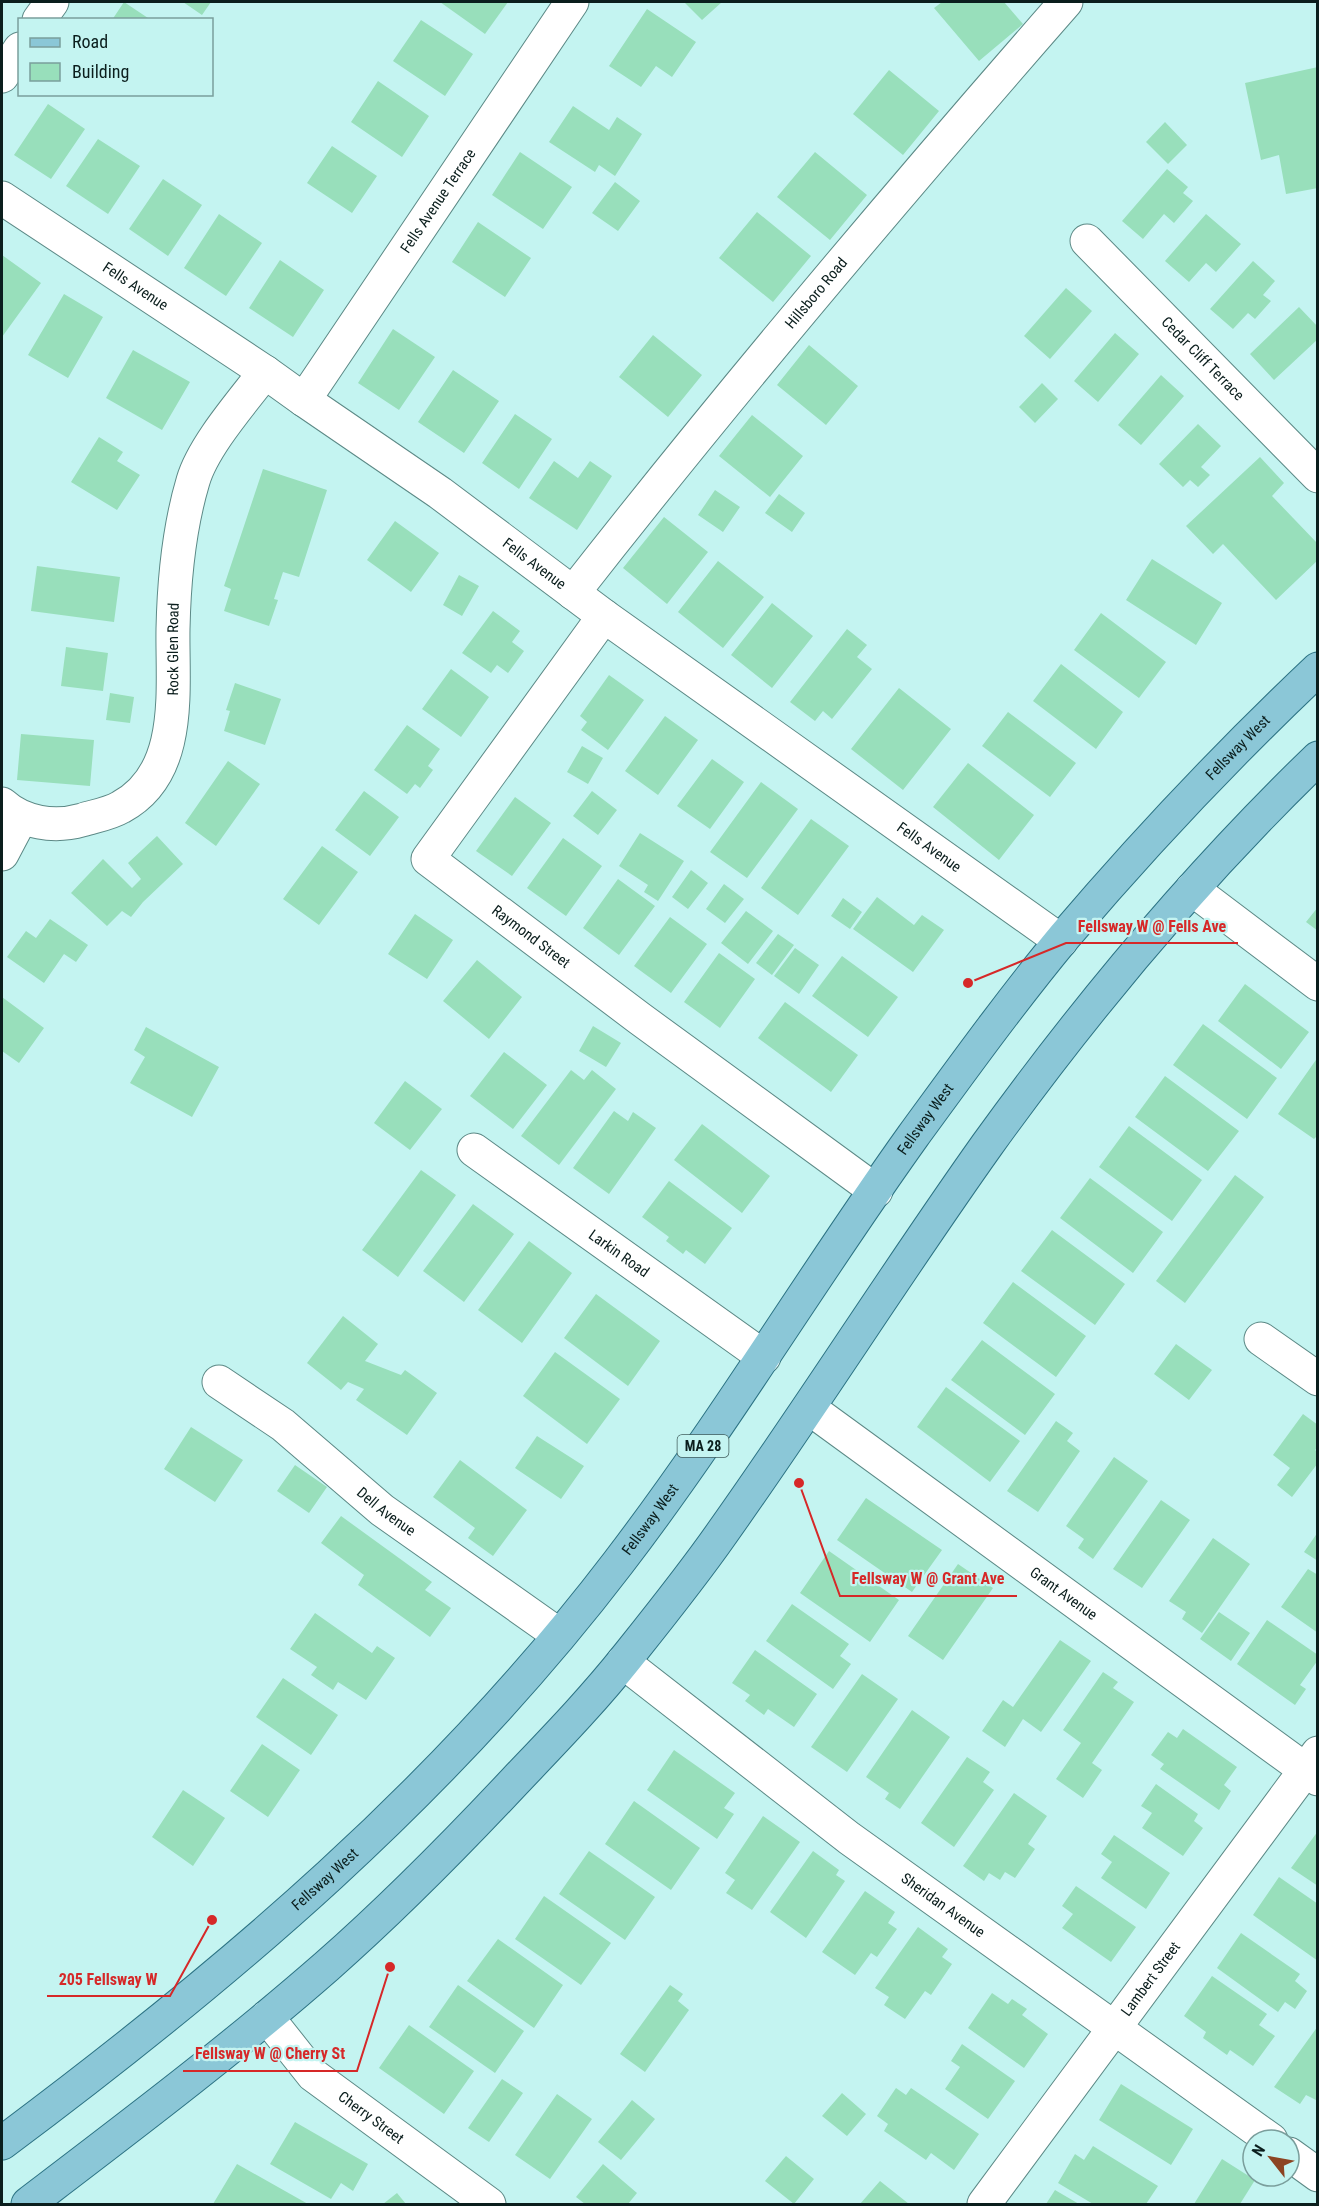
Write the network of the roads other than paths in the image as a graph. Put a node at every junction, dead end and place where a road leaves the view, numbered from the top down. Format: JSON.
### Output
{"nodes":[{"id":1,"x":52,"y":2,"type":"edge"},
{"id":2,"x":572,"y":2,"type":"edge"},
{"id":3,"x":1066,"y":2,"type":"edge"},
{"id":4,"x":40,"y":18,"type":"edge"},
{"id":5,"x":18,"y":52,"type":"edge"},
{"id":6,"x":2,"y":75,"type":"edge"},
{"id":7,"x":2,"y":198,"type":"edge"},
{"id":8,"x":1087,"y":241,"type":"dead end"},
{"id":9,"x":265,"y":372,"type":"junction"},
{"id":10,"x":304,"y":400,"type":"junction"},
{"id":11,"x":1317,"y":476,"type":"edge"},
{"id":12,"x":573,"y":593,"type":"junction"},
{"id":13,"x":604,"y":616,"type":"junction"},
{"id":14,"x":1317,"y":669,"type":"edge"},
{"id":15,"x":1317,"y":758,"type":"edge"},
{"id":16,"x":11,"y":811,"type":"edge"},
{"id":17,"x":2,"y":854,"type":"edge"},
{"id":18,"x":1192,"y":890,"type":"junction"},
{"id":19,"x":1061,"y":941,"type":"junction"},
{"id":20,"x":1317,"y":984,"type":"edge"},
{"id":21,"x":474,"y":1150,"type":"dead end"},
{"id":22,"x":876,"y":1191,"type":"junction"},
{"id":23,"x":1262,"y":1339,"type":"dead end"},
{"id":24,"x":764,"y":1357,"type":"junction"},
{"id":25,"x":1317,"y":1379,"type":"edge"},
{"id":26,"x":219,"y":1382,"type":"dead end"},
{"id":27,"x":809,"y":1408,"type":"junction"},
{"id":28,"x":559,"y":1635,"type":"junction"},
{"id":29,"x":623,"y":1662,"type":"junction"},
{"id":30,"x":1313,"y":1767,"type":"edge"},
{"id":31,"x":267,"y":2017,"type":"junction"},
{"id":32,"x":1113,"y":2028,"type":"junction"},
{"id":33,"x":1254,"y":2128,"type":"edge"},
{"id":34,"x":2,"y":2143,"type":"edge"},
{"id":35,"x":1301,"y":2163,"type":"edge"},
{"id":36,"x":1317,"y":2175,"type":"edge"},
{"id":37,"x":28,"y":2205,"type":"edge"},
{"id":38,"x":489,"y":2205,"type":"edge"},
{"id":39,"x":984,"y":2205,"type":"edge"}],
"edges":[{"from":1,"to":4,"type":"street"},
{"from":2,"to":10,"type":"street","name":"Fells Avenue Terrace"},
{"from":3,"to":12,"type":"street","name":"Hillsboro Road"},
{"from":5,"to":6,"type":"street"},
{"from":7,"to":9,"type":"street","name":"Fells Avenue"},
{"from":8,"to":11,"type":"street","name":"Cedar Cliff Terrace"},
{"from":9,"to":10,"type":"street","name":"Fells Avenue"},
{"from":9,"to":16,"type":"street","name":"Rock Glen Road"},
{"from":10,"to":12,"type":"street","name":"Fells Avenue"},
{"from":12,"to":13,"type":"street","name":"Fells Avenue"},
{"from":13,"to":19,"type":"street","name":"Fells Avenue"},
{"from":13,"to":22,"type":"street","name":"Raymond Street"},
{"from":14,"to":19,"type":"main road","name":"Fellsway West","number":"MA 28"},
{"from":15,"to":18,"type":"main road"},
{"from":16,"to":17,"type":"street"},
{"from":18,"to":20,"type":"street"},
{"from":18,"to":27,"type":"main road"},
{"from":19,"to":22,"type":"main road","name":"Fellsway West","number":"MA 28"},
{"from":21,"to":24,"type":"street","name":"Larkin Road"},
{"from":22,"to":24,"type":"main road","name":"Fellsway West","number":"MA 28"},
{"from":23,"to":25,"type":"street"},
{"from":24,"to":28,"type":"main road","name":"Fellsway West","number":"MA 28"},
{"from":26,"to":28,"type":"street","name":"Dell Avenue"},
{"from":27,"to":29,"type":"main road"},
{"from":27,"to":30,"type":"street","name":"Grant Avenue"},
{"from":28,"to":34,"type":"main road","name":"Fellsway West","number":"MA 28"},
{"from":29,"to":31,"type":"main road"},
{"from":29,"to":32,"type":"street","name":"Sheridan Avenue"},
{"from":30,"to":32,"type":"street","name":"Lambert Street"},
{"from":31,"to":37,"type":"main road"},
{"from":31,"to":38,"type":"street","name":"Cherry Street"},
{"from":32,"to":33,"type":"street","name":"Sheridan Avenue"},
{"from":32,"to":39,"type":"street","name":"Lambert Street"},
{"from":35,"to":36,"type":"street"}]}
